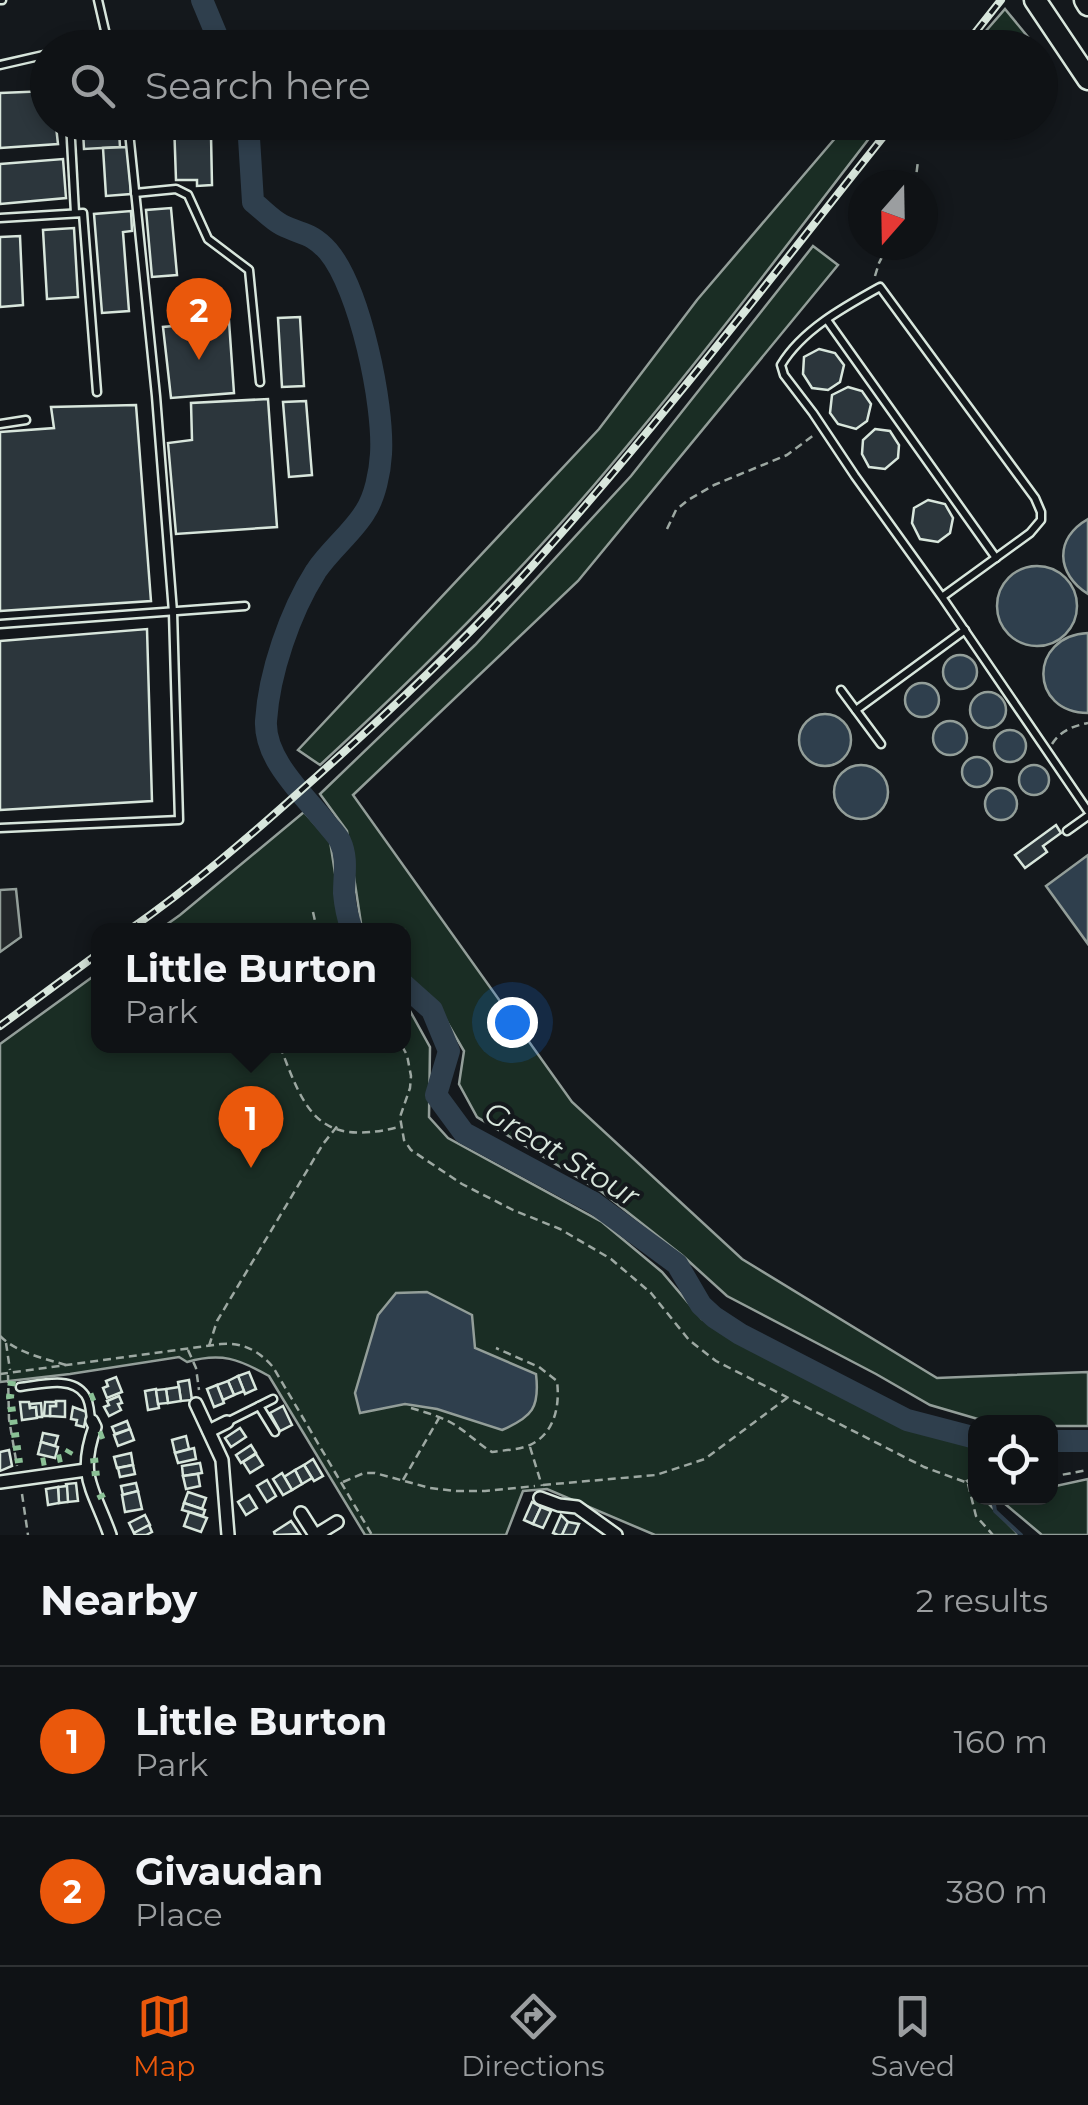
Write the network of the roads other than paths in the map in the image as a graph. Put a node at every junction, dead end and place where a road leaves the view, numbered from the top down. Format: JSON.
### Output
{"nodes":[{"id":1,"x":98,"y":0,"type":"edge"},
{"id":2,"x":1035,"y":0,"type":"edge"},
{"id":3,"x":105,"y":30,"type":"edge"},
{"id":4,"x":1055,"y":30,"type":"edge"},
{"id":5,"x":1058,"y":34,"type":"edge"},
{"id":6,"x":30,"y":58,"type":"edge"},
{"id":7,"x":0,"y":65,"type":"edge"},
{"id":8,"x":1088,"y":79,"type":"edge"},
{"id":9,"x":71,"y":140,"type":"edge"},
{"id":10,"x":130,"y":140,"type":"edge"},
{"id":11,"x":135,"y":193,"type":"junction"},
{"id":12,"x":75,"y":213,"type":"junction"},
{"id":13,"x":0,"y":218,"type":"edge"},
{"id":14,"x":827,"y":320,"type":"junction"},
{"id":15,"x":260,"y":382,"type":"dead end"},
{"id":16,"x":97,"y":392,"type":"dead end"},
{"id":17,"x":26,"y":420,"type":"dead end"},
{"id":18,"x":0,"y":424,"type":"edge"},
{"id":19,"x":996,"y":558,"type":"junction"},
{"id":20,"x":942,"y":597,"type":"junction"},
{"id":21,"x":245,"y":606,"type":"dead end"},
{"id":22,"x":173,"y":612,"type":"junction"},
{"id":23,"x":0,"y":624,"type":"edge"},
{"id":24,"x":965,"y":630,"type":"junction"},
{"id":25,"x":842,"y":690,"type":"dead end"},
{"id":26,"x":856,"y":710,"type":"junction"},
{"id":27,"x":881,"y":744,"type":"dead end"},
{"id":28,"x":1088,"y":814,"type":"edge"},
{"id":29,"x":0,"y":828,"type":"edge"},
{"id":30,"x":1066,"y":831,"type":"dead end"},
{"id":31,"x":20,"y":1388,"type":"dead end"},
{"id":32,"x":273,"y":1398,"type":"dead end"},
{"id":33,"x":196,"y":1404,"type":"road end"},
{"id":34,"x":259,"y":1406,"type":"junction"},
{"id":35,"x":92,"y":1421,"type":"joint"},
{"id":36,"x":228,"y":1422,"type":"joint"},
{"id":37,"x":209,"y":1431,"type":"junction"},
{"id":38,"x":275,"y":1432,"type":"dead end"},
{"id":39,"x":86,"y":1470,"type":"junction"},
{"id":40,"x":0,"y":1482,"type":"edge"},
{"id":41,"x":541,"y":1492,"type":"road end"},
{"id":42,"x":301,"y":1513,"type":"dead end"},
{"id":43,"x":337,"y":1522,"type":"dead end"},
{"id":44,"x":110,"y":1535,"type":"edge"},
{"id":45,"x":228,"y":1535,"type":"edge"},
{"id":46,"x":316,"y":1535,"type":"edge"},
{"id":47,"x":616,"y":1535,"type":"edge"}],
"edges":[{"from":1,"to":3,"type":"lane"},
{"from":2,"to":4,"type":"highway"},
{"from":5,"to":8,"type":"highway"},
{"from":6,"to":7,"type":"lane"},
{"from":9,"to":12,"type":"lane"},
{"from":10,"to":11,"type":"lane"},
{"from":11,"to":15,"type":"lane"},
{"from":11,"to":22,"type":"lane"},
{"from":12,"to":13,"type":"lane"},
{"from":12,"to":16,"type":"lane"},
{"from":14,"to":19,"type":"lane"},
{"from":14,"to":19,"type":"lane"},
{"from":14,"to":20,"type":"lane"},
{"from":17,"to":18,"type":"lane"},
{"from":19,"to":20,"type":"lane"},
{"from":20,"to":24,"type":"lane"},
{"from":21,"to":22,"type":"lane"},
{"from":22,"to":23,"type":"lane"},
{"from":22,"to":29,"type":"lane"},
{"from":24,"to":26,"type":"lane"},
{"from":24,"to":28,"type":"lane"},
{"from":25,"to":26,"type":"lane"},
{"from":26,"to":27,"type":"lane"},
{"from":28,"to":30,"type":"lane"},
{"from":31,"to":35,"type":"lane"},
{"from":32,"to":34,"type":"lane"},
{"from":33,"to":37,"type":"street"},
{"from":34,"to":36,"type":"lane"},
{"from":34,"to":38,"type":"lane"},
{"from":35,"to":39,"type":"street"},
{"from":36,"to":37,"type":"street"},
{"from":37,"to":45,"type":"street"},
{"from":39,"to":40,"type":"street"},
{"from":39,"to":44,"type":"street"},
{"from":41,"to":47,"type":"street"},
{"from":42,"to":46,"type":"street"},
{"from":43,"to":46,"type":"street"}]}
